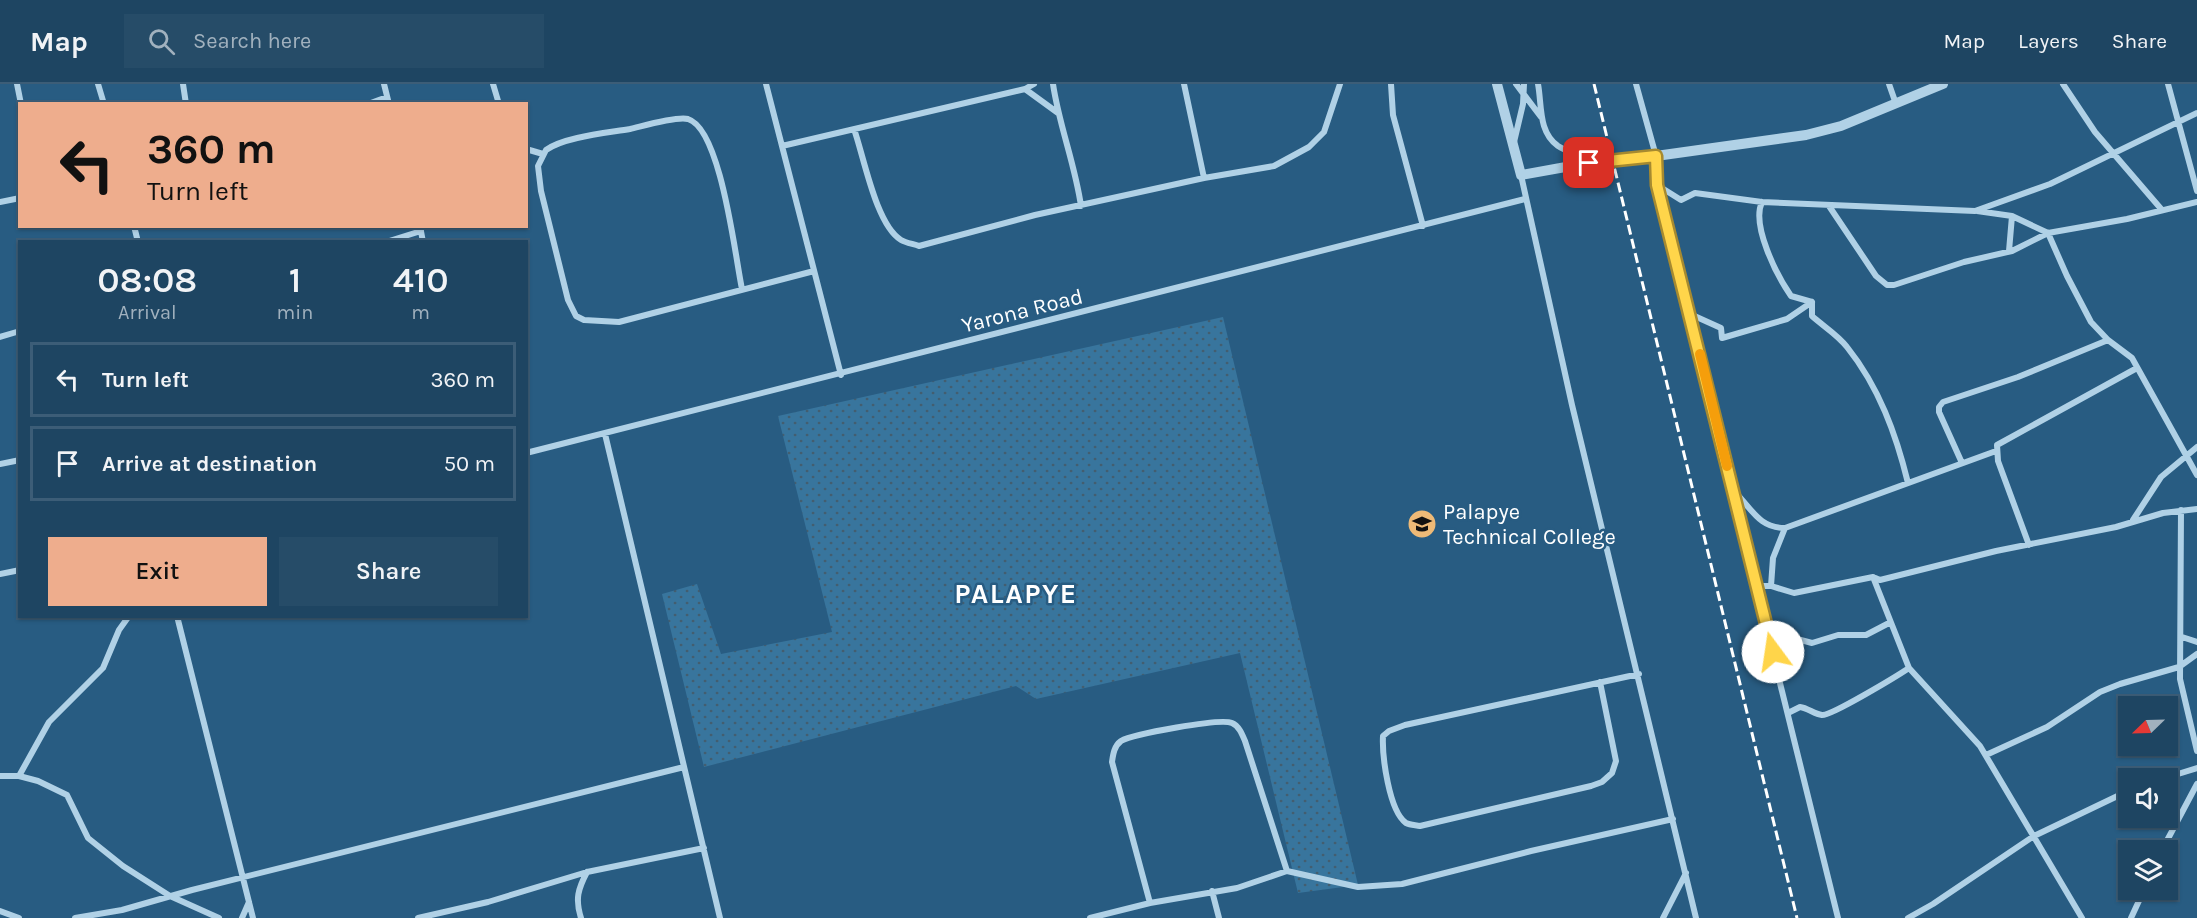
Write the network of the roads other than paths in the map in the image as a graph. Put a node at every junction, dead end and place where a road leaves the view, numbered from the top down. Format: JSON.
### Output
{"nodes":[{"id":1,"x":17,"y":84,"type":"edge"},
{"id":2,"x":99,"y":84,"type":"edge"},
{"id":3,"x":183,"y":84,"type":"edge"},
{"id":4,"x":384,"y":84,"type":"edge"},
{"id":5,"x":493,"y":84,"type":"edge"},
{"id":6,"x":766,"y":84,"type":"edge"},
{"id":7,"x":1034,"y":84,"type":"edge"},
{"id":8,"x":1053,"y":84,"type":"edge"},
{"id":9,"x":1184,"y":84,"type":"edge"},
{"id":10,"x":1340,"y":84,"type":"edge"},
{"id":11,"x":1391,"y":84,"type":"edge"},
{"id":12,"x":1497,"y":84,"type":"edge"},
{"id":13,"x":1516,"y":84,"type":"edge"},
{"id":14,"x":1524,"y":84,"type":"edge"},
{"id":15,"x":1538,"y":84,"type":"edge"},
{"id":16,"x":1636,"y":84,"type":"edge"},
{"id":17,"x":1889,"y":84,"type":"edge"},
{"id":18,"x":1943,"y":84,"type":"edge"},
{"id":19,"x":2063,"y":84,"type":"edge"},
{"id":20,"x":2168,"y":84,"type":"edge"},
{"id":21,"x":1025,"y":89,"type":"junction"},
{"id":22,"x":1523,"y":94,"type":"junction"},
{"id":23,"x":388,"y":100,"type":"edge"},
{"id":24,"x":21,"y":102,"type":"edge"},
{"id":25,"x":104,"y":102,"type":"edge"},
{"id":26,"x":186,"y":102,"type":"edge"},
{"id":27,"x":498,"y":102,"type":"edge"},
{"id":28,"x":1896,"y":105,"type":"junction"},
{"id":29,"x":1058,"y":113,"type":"junction"},
{"id":30,"x":2197,"y":113,"type":"edge"},
{"id":31,"x":1541,"y":117,"type":"junction"},
{"id":32,"x":2180,"y":120,"type":"junction"},
{"id":33,"x":854,"y":129,"type":"junction"},
{"id":34,"x":1514,"y":145,"type":"junction"},
{"id":35,"x":782,"y":146,"type":"junction"},
{"id":36,"x":528,"y":150,"type":"edge"},
{"id":37,"x":2112,"y":153,"type":"junction"},
{"id":38,"x":543,"y":154,"type":"junction"},
{"id":39,"x":1656,"y":156,"type":"junction"},
{"id":40,"x":1589,"y":163,"type":"junction"},
{"id":41,"x":1521,"y":175,"type":"junction"},
{"id":42,"x":1204,"y":178,"type":"junction"},
{"id":43,"x":1657,"y":185,"type":"junction"},
{"id":44,"x":2197,"y":191,"type":"edge"},
{"id":45,"x":18,"y":198,"type":"edge"},
{"id":46,"x":1525,"y":199,"type":"junction"},
{"id":47,"x":0,"y":202,"type":"edge"},
{"id":48,"x":1762,"y":202,"type":"junction"},
{"id":49,"x":2197,"y":202,"type":"edge"},
{"id":50,"x":1081,"y":206,"type":"junction"},
{"id":51,"x":1829,"y":206,"type":"junction"},
{"id":52,"x":2162,"y":210,"type":"junction"},
{"id":53,"x":1975,"y":211,"type":"junction"},
{"id":54,"x":2012,"y":216,"type":"junction"},
{"id":55,"x":1423,"y":226,"type":"junction"},
{"id":56,"x":420,"y":229,"type":"edge"},
{"id":57,"x":2048,"y":233,"type":"junction"},
{"id":58,"x":391,"y":240,"type":"edge"},
{"id":59,"x":2009,"y":251,"type":"junction"},
{"id":60,"x":814,"y":270,"type":"junction"},
{"id":61,"x":742,"y":289,"type":"junction"},
{"id":62,"x":1812,"y":302,"type":"junction"},
{"id":63,"x":1690,"y":314,"type":"junction"},
{"id":64,"x":18,"y":332,"type":"edge"},
{"id":65,"x":0,"y":337,"type":"edge"},
{"id":66,"x":2108,"y":340,"type":"junction"},
{"id":67,"x":2137,"y":368,"type":"junction"},
{"id":68,"x":841,"y":375,"type":"junction"},
{"id":69,"x":605,"y":434,"type":"junction"},
{"id":70,"x":2197,"y":447,"type":"edge"},
{"id":71,"x":1996,"y":451,"type":"junction"},
{"id":72,"x":528,"y":453,"type":"edge"},
{"id":73,"x":2186,"y":454,"type":"junction"},
{"id":74,"x":18,"y":460,"type":"edge"},
{"id":75,"x":1962,"y":463,"type":"junction"},
{"id":76,"x":0,"y":464,"type":"edge"},
{"id":77,"x":2197,"y":475,"type":"edge"},
{"id":78,"x":1908,"y":483,"type":"junction"},
{"id":79,"x":1733,"y":491,"type":"junction"},
{"id":80,"x":2197,"y":509,"type":"edge"},
{"id":81,"x":2181,"y":510,"type":"junction"},
{"id":82,"x":2133,"y":520,"type":"junction"},
{"id":83,"x":1785,"y":528,"type":"junction"},
{"id":84,"x":2030,"y":545,"type":"junction"},
{"id":85,"x":18,"y":570,"type":"edge"},
{"id":86,"x":0,"y":574,"type":"edge"},
{"id":87,"x":1873,"y":577,"type":"junction"},
{"id":88,"x":1756,"y":586,"type":"junction"},
{"id":89,"x":1771,"y":586,"type":"junction"},
{"id":90,"x":128,"y":618,"type":"edge"},
{"id":91,"x":178,"y":618,"type":"edge"},
{"id":92,"x":1889,"y":622,"type":"junction"},
{"id":93,"x":1767,"y":631,"type":"junction"},
{"id":94,"x":2182,"y":637,"type":"junction"},
{"id":95,"x":2197,"y":642,"type":"edge"},
{"id":96,"x":2197,"y":654,"type":"edge"},
{"id":97,"x":2180,"y":667,"type":"junction"},
{"id":98,"x":1909,"y":668,"type":"junction"},
{"id":99,"x":1639,"y":674,"type":"junction"},
{"id":100,"x":1600,"y":682,"type":"junction"},
{"id":101,"x":1788,"y":713,"type":"junction"},
{"id":102,"x":2197,"y":751,"type":"edge"},
{"id":103,"x":1986,"y":755,"type":"junction"},
{"id":104,"x":684,"y":768,"type":"junction"},
{"id":105,"x":2197,"y":768,"type":"edge"},
{"id":106,"x":2178,"y":774,"type":"edge"},
{"id":107,"x":0,"y":776,"type":"edge"},
{"id":108,"x":19,"y":776,"type":"junction"},
{"id":109,"x":2197,"y":784,"type":"edge"},
{"id":110,"x":2118,"y":796,"type":"edge"},
{"id":111,"x":1673,"y":819,"type":"junction"},
{"id":112,"x":2034,"y":836,"type":"junction"},
{"id":113,"x":2167,"y":840,"type":"edge"},
{"id":114,"x":704,"y":848,"type":"junction"},
{"id":115,"x":1287,"y":871,"type":"junction"},
{"id":116,"x":587,"y":872,"type":"junction"},
{"id":117,"x":1686,"y":873,"type":"junction"},
{"id":118,"x":243,"y":877,"type":"junction"},
{"id":119,"x":1212,"y":891,"type":"junction"},
{"id":120,"x":170,"y":896,"type":"junction"},
{"id":121,"x":2139,"y":900,"type":"edge"},
{"id":122,"x":249,"y":902,"type":"junction"},
{"id":123,"x":1150,"y":903,"type":"junction"},
{"id":124,"x":0,"y":911,"type":"edge"},
{"id":125,"x":17,"y":918,"type":"edge"},
{"id":126,"x":75,"y":918,"type":"edge"},
{"id":127,"x":219,"y":918,"type":"edge"},
{"id":128,"x":242,"y":918,"type":"edge"},
{"id":129,"x":253,"y":918,"type":"edge"},
{"id":130,"x":418,"y":918,"type":"edge"},
{"id":131,"x":581,"y":918,"type":"edge"},
{"id":132,"x":720,"y":918,"type":"edge"},
{"id":133,"x":1090,"y":918,"type":"edge"},
{"id":134,"x":1219,"y":918,"type":"edge"},
{"id":135,"x":1663,"y":918,"type":"edge"},
{"id":136,"x":1696,"y":918,"type":"edge"},
{"id":137,"x":1838,"y":918,"type":"edge"},
{"id":138,"x":1908,"y":918,"type":"edge"},
{"id":139,"x":2082,"y":918,"type":"edge"},
{"id":140,"x":2131,"y":918,"type":"edge"}],
"edges":[{"from":1,"to":24,"type":"street"},
{"from":2,"to":25,"type":"street"},
{"from":3,"to":26,"type":"street"},
{"from":4,"to":23,"type":"street"},
{"from":5,"to":27,"type":"street"},
{"from":6,"to":35,"type":"street"},
{"from":7,"to":21,"type":"street"},
{"from":8,"to":29,"type":"street"},
{"from":9,"to":42,"type":"street"},
{"from":10,"to":42,"type":"street"},
{"from":11,"to":55,"type":"street"},
{"from":12,"to":34,"type":"street"},
{"from":13,"to":22,"type":"street"},
{"from":14,"to":22,"type":"street"},
{"from":15,"to":31,"type":"street"},
{"from":16,"to":39,"type":"street"},
{"from":17,"to":28,"type":"street"},
{"from":18,"to":28,"type":"street"},
{"from":19,"to":37,"type":"street"},
{"from":20,"to":32,"type":"street"},
{"from":21,"to":29,"type":"street"},
{"from":21,"to":33,"type":"street"},
{"from":22,"to":31,"type":"street"},
{"from":22,"to":34,"type":"street"},
{"from":28,"to":39,"type":"street"},
{"from":29,"to":50,"type":"street"},
{"from":30,"to":32,"type":"street"},
{"from":31,"to":40,"type":"street"},
{"from":32,"to":37,"type":"street"},
{"from":32,"to":44,"type":"street"},
{"from":33,"to":35,"type":"street"},
{"from":33,"to":50,"type":"street"},
{"from":34,"to":41,"type":"street"},
{"from":35,"to":60,"type":"street"},
{"from":36,"to":38,"type":"street"},
{"from":37,"to":52,"type":"street"},
{"from":37,"to":53,"type":"street"},
{"from":38,"to":61,"type":"street"},
{"from":38,"to":61,"type":"street"},
{"from":39,"to":40,"type":"street"},
{"from":39,"to":43,"type":"street"},
{"from":40,"to":41,"type":"street"},
{"from":41,"to":46,"type":"street"},
{"from":42,"to":50,"type":"street"},
{"from":43,"to":48,"type":"street"},
{"from":43,"to":63,"type":"street"},
{"from":45,"to":47,"type":"street"},
{"from":46,"to":55,"type":"street","name":"Yarona Road"},
{"from":46,"to":99,"type":"street"},
{"from":48,"to":51,"type":"street"},
{"from":48,"to":62,"type":"street"},
{"from":49,"to":52,"type":"street"},
{"from":51,"to":53,"type":"street"},
{"from":51,"to":59,"type":"street"},
{"from":52,"to":57,"type":"street"},
{"from":53,"to":54,"type":"street"},
{"from":54,"to":57,"type":"street"},
{"from":54,"to":59,"type":"street"},
{"from":55,"to":68,"type":"street","name":"Yarona Road"},
{"from":56,"to":58,"type":"street"},
{"from":57,"to":59,"type":"street"},
{"from":57,"to":66,"type":"street"},
{"from":60,"to":61,"type":"street"},
{"from":60,"to":68,"type":"street"},
{"from":62,"to":63,"type":"street"},
{"from":62,"to":78,"type":"street"},
{"from":63,"to":79,"type":"street"},
{"from":64,"to":65,"type":"street"},
{"from":66,"to":67,"type":"street"},
{"from":66,"to":75,"type":"street"},
{"from":67,"to":71,"type":"street"},
{"from":67,"to":73,"type":"street"},
{"from":68,"to":69,"type":"street","name":"Yarona Road"},
{"from":69,"to":72,"type":"street","name":"Yarona Road"},
{"from":69,"to":104,"type":"street"},
{"from":70,"to":73,"type":"street"},
{"from":71,"to":75,"type":"street"},
{"from":71,"to":84,"type":"street"},
{"from":73,"to":77,"type":"street"},
{"from":73,"to":82,"type":"street"},
{"from":74,"to":76,"type":"street"},
{"from":75,"to":78,"type":"street"},
{"from":78,"to":83,"type":"street"},
{"from":79,"to":83,"type":"street"},
{"from":79,"to":88,"type":"street"},
{"from":80,"to":81,"type":"street"},
{"from":81,"to":82,"type":"street"},
{"from":81,"to":94,"type":"street"},
{"from":82,"to":84,"type":"street"},
{"from":83,"to":89,"type":"street"},
{"from":84,"to":87,"type":"street"},
{"from":85,"to":86,"type":"street"},
{"from":87,"to":89,"type":"street"},
{"from":87,"to":92,"type":"street"},
{"from":88,"to":89,"type":"street"},
{"from":88,"to":93,"type":"street"},
{"from":90,"to":108,"type":"street"},
{"from":91,"to":118,"type":"street"},
{"from":92,"to":93,"type":"street"},
{"from":92,"to":98,"type":"street"},
{"from":93,"to":101,"type":"street"},
{"from":94,"to":95,"type":"street"},
{"from":94,"to":97,"type":"street"},
{"from":96,"to":97,"type":"street"},
{"from":97,"to":102,"type":"street"},
{"from":97,"to":103,"type":"street"},
{"from":98,"to":101,"type":"street"},
{"from":98,"to":103,"type":"street"},
{"from":99,"to":100,"type":"street"},
{"from":99,"to":111,"type":"street"},
{"from":100,"to":100,"type":"street"},
{"from":101,"to":137,"type":"street"},
{"from":103,"to":112,"type":"street"},
{"from":104,"to":114,"type":"street"},
{"from":104,"to":118,"type":"street"},
{"from":105,"to":106,"type":"street"},
{"from":107,"to":108,"type":"street"},
{"from":108,"to":120,"type":"street"},
{"from":109,"to":113,"type":"street"},
{"from":110,"to":112,"type":"street"},
{"from":111,"to":115,"type":"street"},
{"from":111,"to":117,"type":"street"},
{"from":112,"to":138,"type":"street"},
{"from":112,"to":139,"type":"street"},
{"from":114,"to":116,"type":"street"},
{"from":114,"to":132,"type":"street"},
{"from":115,"to":119,"type":"street"},
{"from":115,"to":123,"type":"street"},
{"from":116,"to":130,"type":"street"},
{"from":116,"to":131,"type":"street"},
{"from":117,"to":135,"type":"street"},
{"from":117,"to":136,"type":"street"},
{"from":118,"to":120,"type":"street"},
{"from":118,"to":122,"type":"street"},
{"from":119,"to":123,"type":"street"},
{"from":119,"to":134,"type":"street"},
{"from":120,"to":126,"type":"street"},
{"from":120,"to":127,"type":"street"},
{"from":121,"to":140,"type":"street"},
{"from":122,"to":128,"type":"street"},
{"from":122,"to":129,"type":"street"},
{"from":123,"to":133,"type":"street"},
{"from":124,"to":125,"type":"street"}]}
